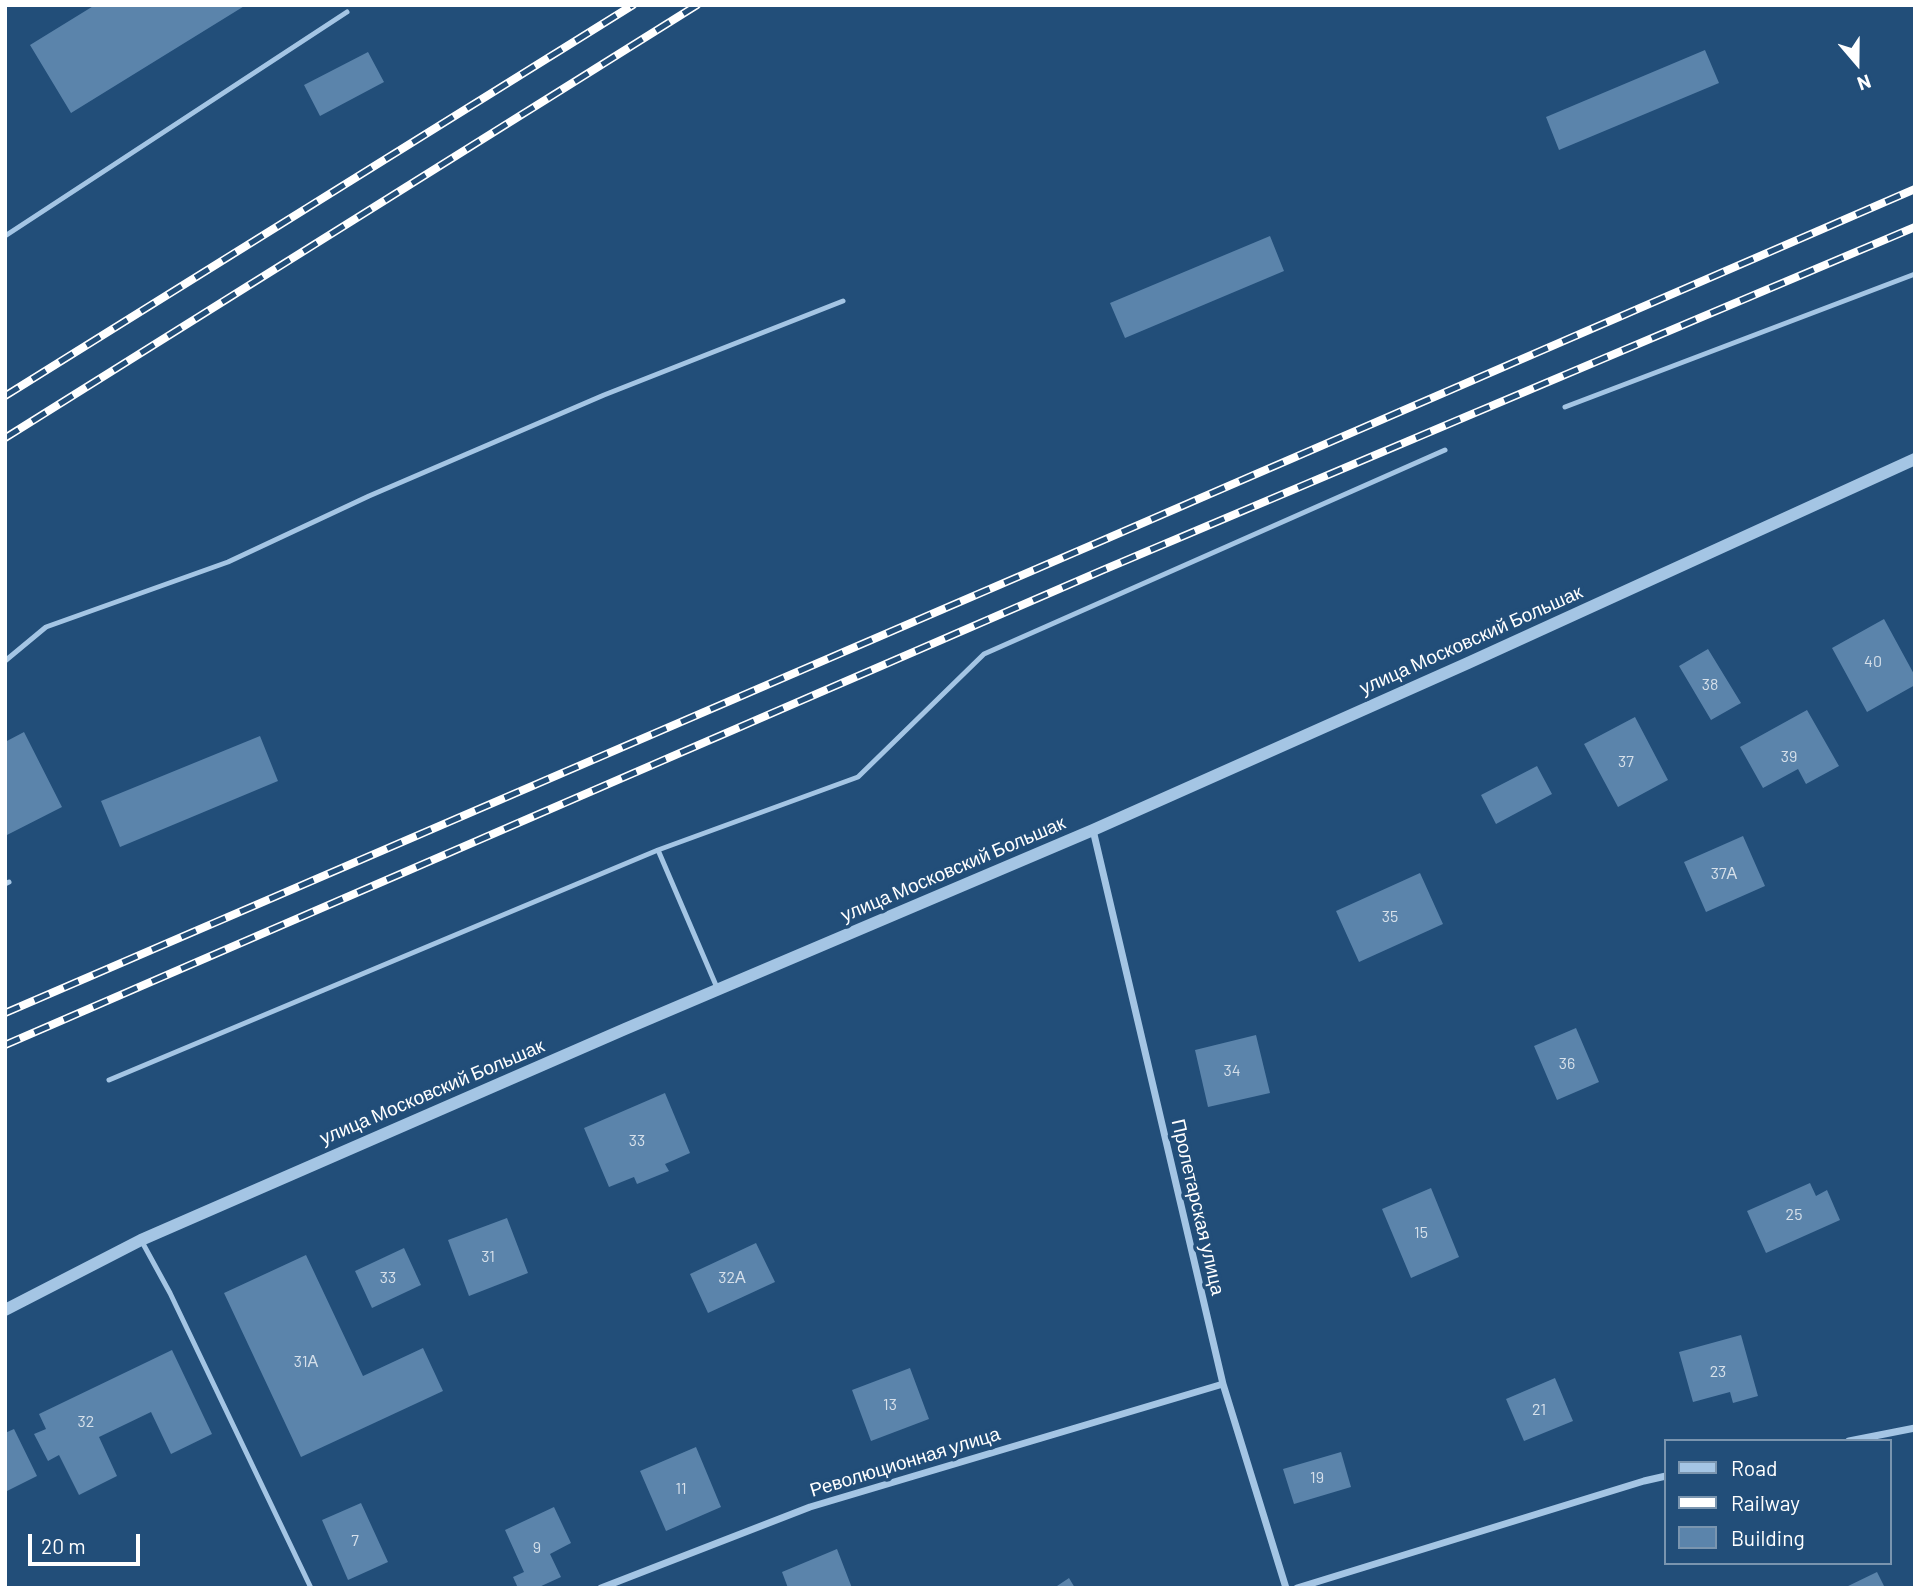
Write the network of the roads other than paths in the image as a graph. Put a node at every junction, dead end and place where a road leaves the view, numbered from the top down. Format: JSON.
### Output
{"nodes":[{"id":1,"x":347,"y":12,"type":"dead end"},
{"id":2,"x":5,"y":236,"type":"edge"},
{"id":3,"x":1915,"y":274,"type":"edge"},
{"id":4,"x":843,"y":301,"type":"dead end"},
{"id":5,"x":1565,"y":407,"type":"dead end"},
{"id":6,"x":1445,"y":450,"type":"dead end"},
{"id":7,"x":1915,"y":459,"type":"edge"},
{"id":8,"x":5,"y":661,"type":"edge"},
{"id":9,"x":1093,"y":830,"type":"junction"},
{"id":10,"x":658,"y":850,"type":"junction"},
{"id":11,"x":718,"y":990,"type":"junction"},
{"id":12,"x":109,"y":1080,"type":"dead end"},
{"id":13,"x":141,"y":1240,"type":"junction"},
{"id":14,"x":5,"y":1310,"type":"edge"},
{"id":15,"x":1223,"y":1384,"type":"junction"},
{"id":16,"x":1915,"y":1428,"type":"edge"},
{"id":17,"x":1859,"y":1439,"type":"edge"},
{"id":18,"x":1664,"y":1476,"type":"edge"},
{"id":19,"x":311,"y":1588,"type":"edge"},
{"id":20,"x":601,"y":1588,"type":"edge"},
{"id":21,"x":1286,"y":1588,"type":"edge"},
{"id":22,"x":1297,"y":1588,"type":"edge"}],
"edges":[{"from":1,"to":2,"type":"lane"},
{"from":3,"to":5,"type":"lane"},
{"from":4,"to":8,"type":"lane"},
{"from":6,"to":10,"type":"lane"},
{"from":7,"to":9,"type":"street","name":"улица Московский Большак"},
{"from":9,"to":11,"type":"street","name":"улица Московский Большак"},
{"from":9,"to":15,"type":"street","name":"Пролетарская улица"},
{"from":10,"to":11,"type":"lane"},
{"from":10,"to":12,"type":"lane"},
{"from":11,"to":13,"type":"street","name":"улица Московский Большак"},
{"from":13,"to":14,"type":"street","name":"улица Московский Большак"},
{"from":13,"to":19,"type":"lane"},
{"from":15,"to":20,"type":"street","name":"Революционная улица"},
{"from":15,"to":21,"type":"street","name":"Пролетарская улица"},
{"from":16,"to":17,"type":"street"},
{"from":18,"to":22,"type":"street"}]}
